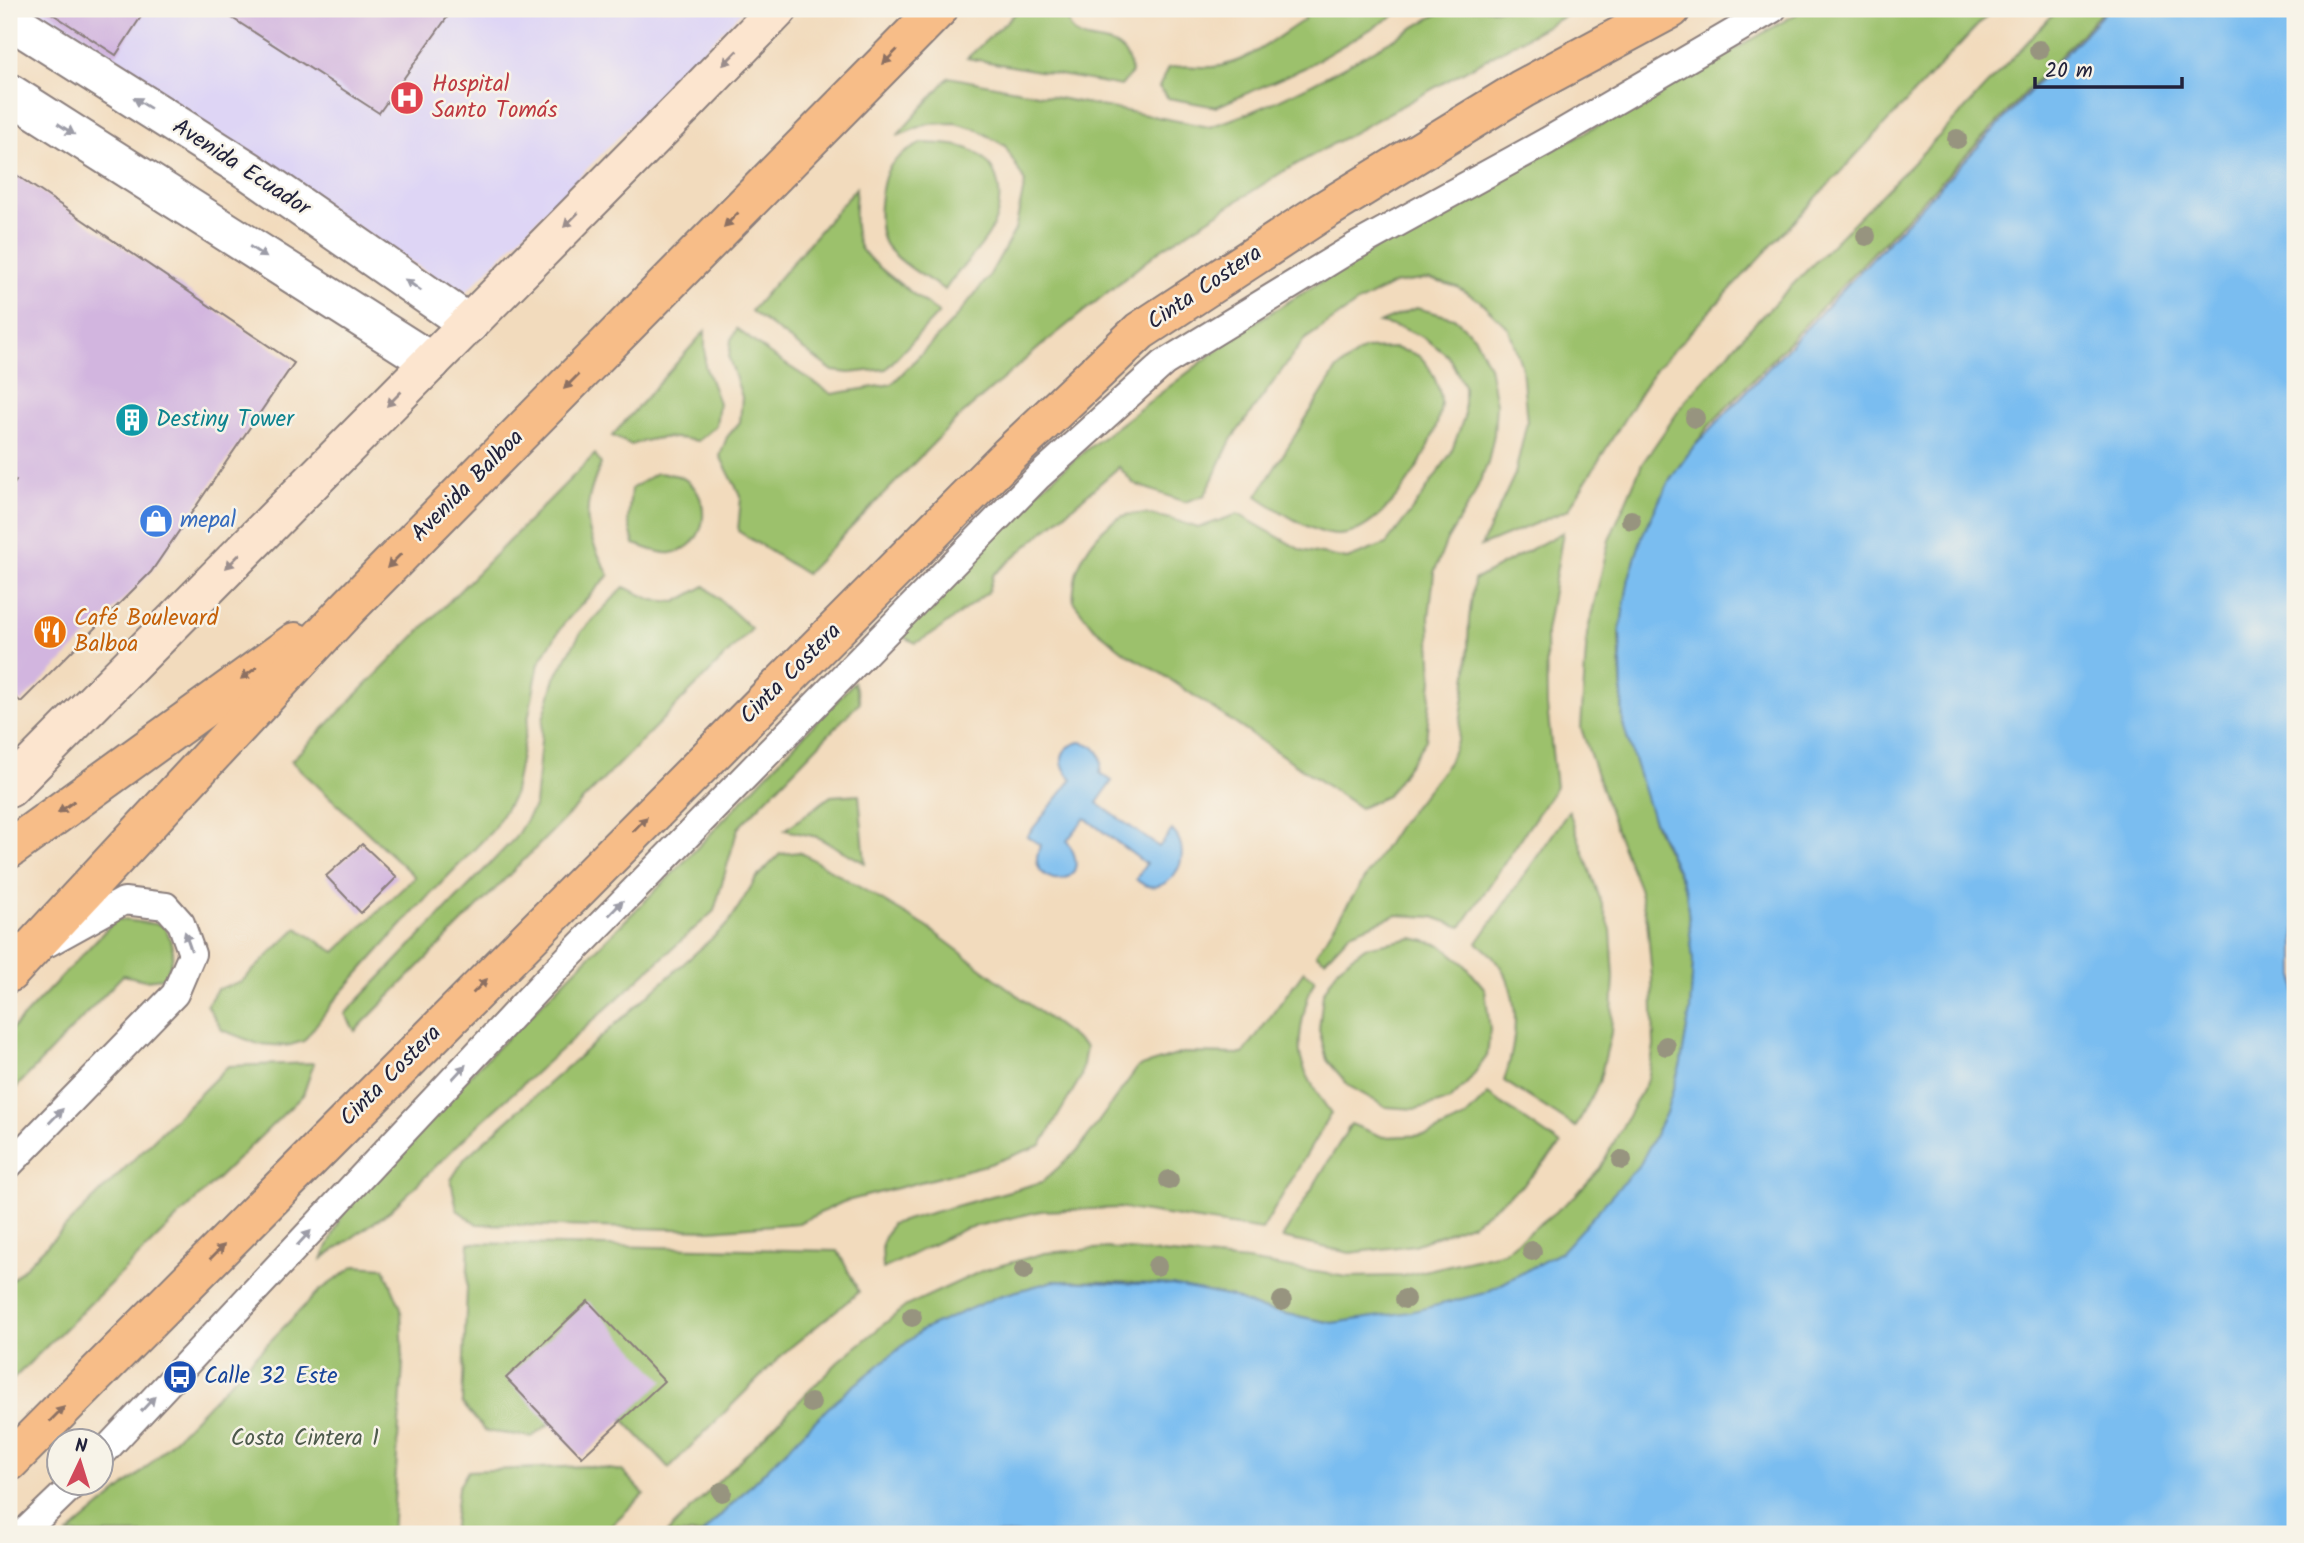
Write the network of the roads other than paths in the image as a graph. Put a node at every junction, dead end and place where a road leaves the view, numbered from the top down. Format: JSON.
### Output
{"nodes":[{"id":1,"x":778,"y":9,"type":"edge"},
{"id":2,"x":938,"y":9,"type":"edge"},
{"id":3,"x":1671,"y":9,"type":"edge"},
{"id":4,"x":1773,"y":9,"type":"edge"},
{"id":5,"x":9,"y":19,"type":"edge"},
{"id":6,"x":9,"y":93,"type":"edge"},
{"id":7,"x":469,"y":324,"type":"junction"},
{"id":8,"x":431,"y":362,"type":"junction"},
{"id":9,"x":347,"y":609,"type":"junction"},
{"id":10,"x":10,"y":784,"type":"edge"},
{"id":11,"x":9,"y":849,"type":"edge"},
{"id":12,"x":17,"y":965,"type":"edge"},
{"id":13,"x":9,"y":1165,"type":"edge"},
{"id":14,"x":116,"y":1439,"type":"edge"},
{"id":15,"x":9,"y":1462,"type":"edge"},
{"id":16,"x":59,"y":1498,"type":"edge"},
{"id":17,"x":22,"y":1534,"type":"edge"}],
"edges":[{"from":1,"to":7,"type":"main road","one_way":true},
{"from":2,"to":9,"type":"highway","name":"Avenida Balboa","one_way":true},
{"from":15,"to":3,"type":"highway","name":"Cinta Costera","one_way":true},
{"from":14,"to":4,"type":"lane","one_way":true},
{"from":7,"to":5,"type":"street","name":"Avenida Ecuador","one_way":true},
{"from":6,"to":8,"type":"street","one_way":true},
{"from":7,"to":8,"type":"main road"},
{"from":8,"to":10,"type":"main road","one_way":true},
{"from":9,"to":11,"type":"highway","one_way":true},
{"from":9,"to":12,"type":"highway","name":"Avenida Balboa"},
{"from":13,"to":12,"type":"lane","one_way":true},
{"from":16,"to":17,"type":"lane"}]}
